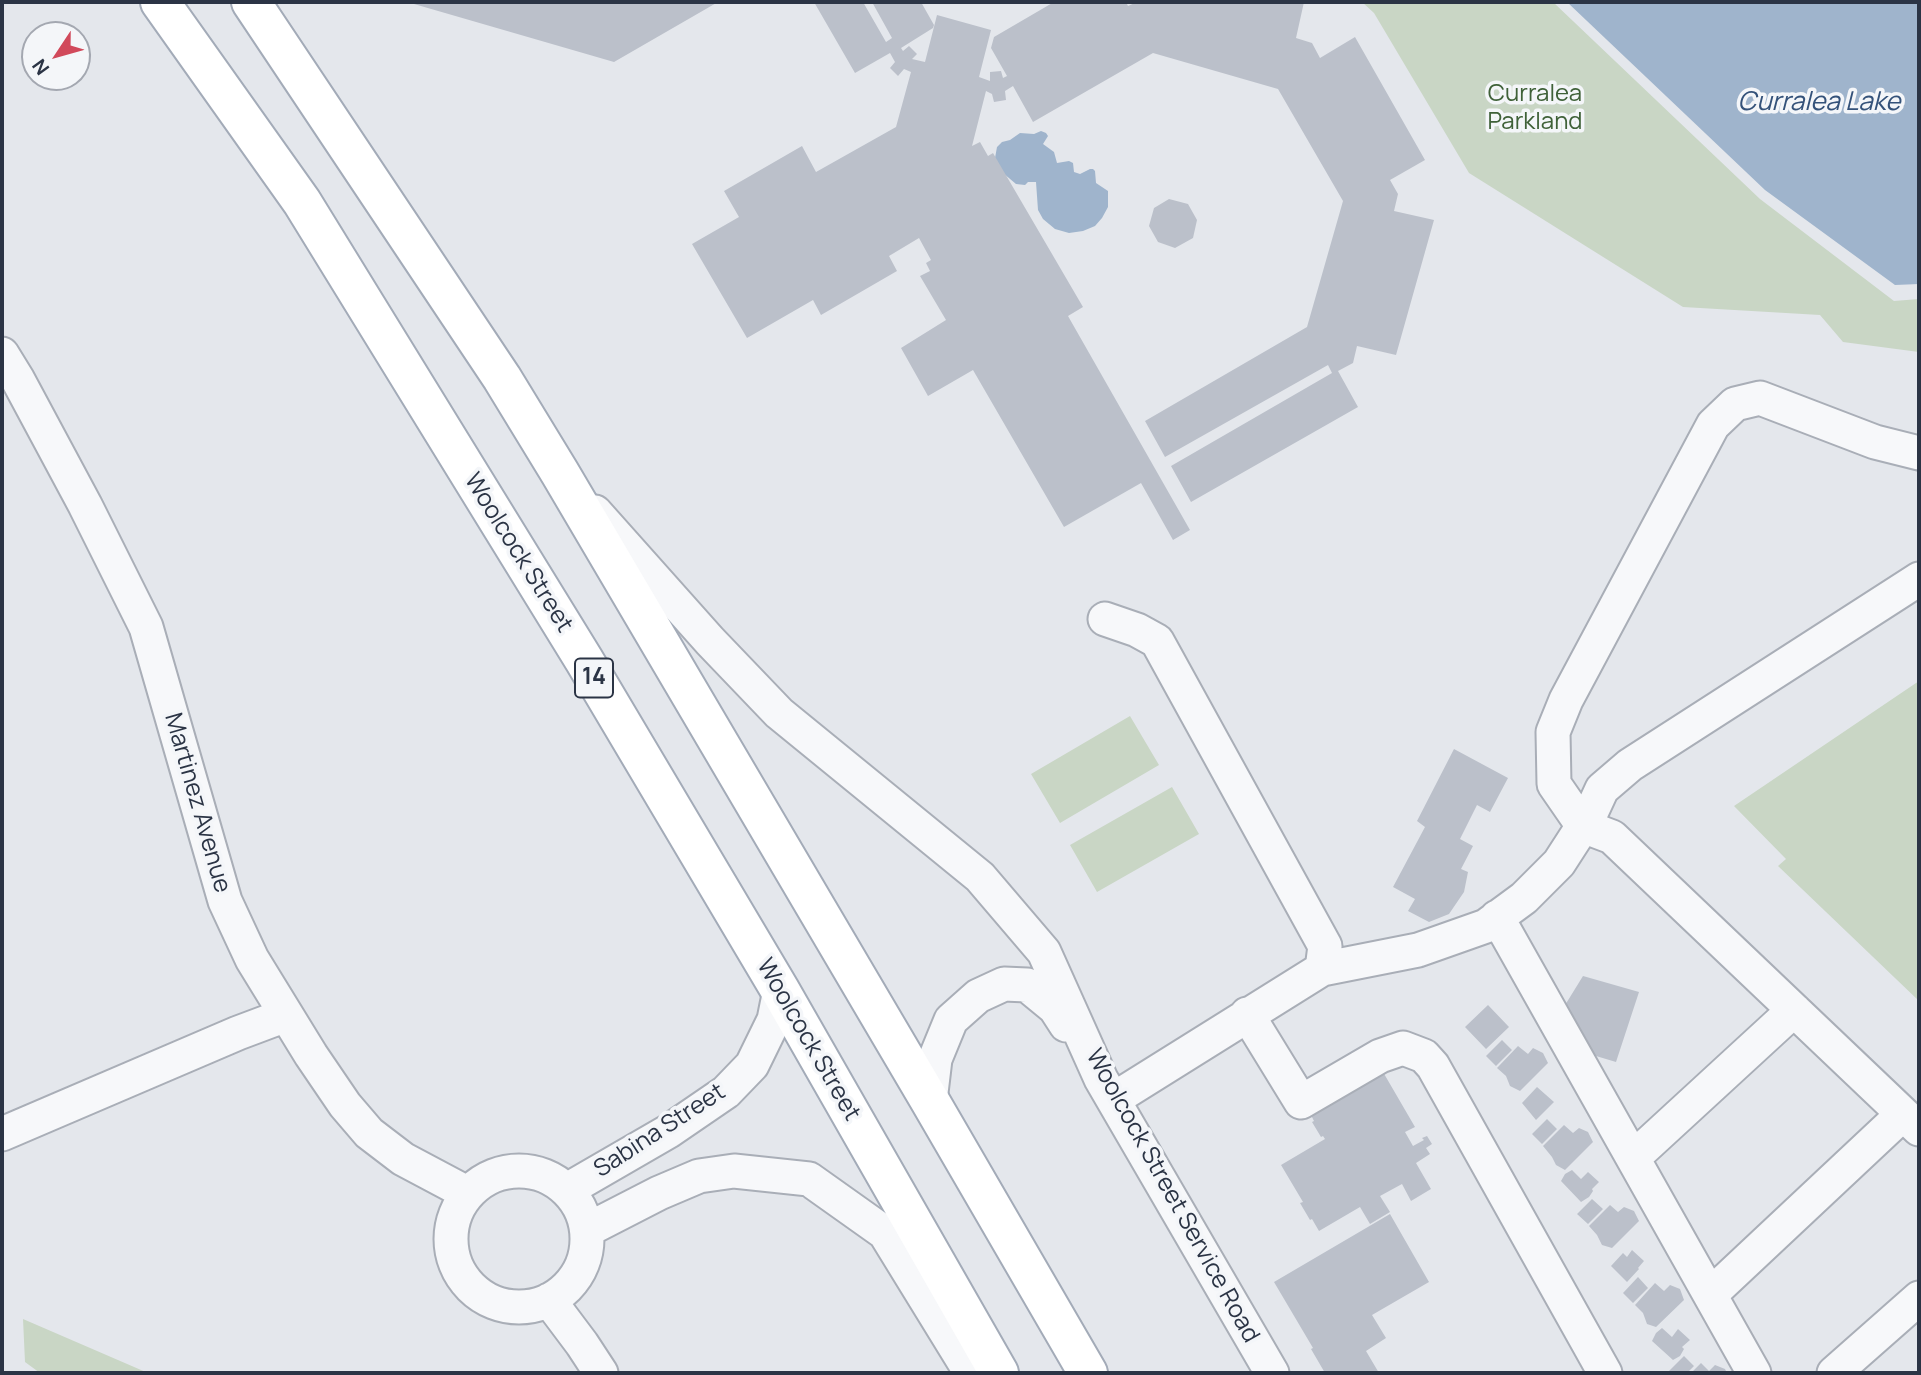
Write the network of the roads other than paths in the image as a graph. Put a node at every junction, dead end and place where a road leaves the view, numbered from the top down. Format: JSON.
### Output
{"nodes":[{"id":1,"x":160,"y":2,"type":"edge"},
{"id":2,"x":251,"y":2,"type":"edge"},
{"id":3,"x":2,"y":354,"type":"edge"},
{"id":4,"x":1919,"y":453,"type":"edge"},
{"id":5,"x":560,"y":473,"type":"junction"},
{"id":6,"x":1919,"y":579,"type":"edge"},
{"id":7,"x":1105,"y":619,"type":"dead end"},
{"id":8,"x":1583,"y":826,"type":"junction"},
{"id":9,"x":1497,"y":918,"type":"junction"},
{"id":10,"x":1322,"y":969,"type":"junction"},
{"id":11,"x":780,"y":990,"type":"junction"},
{"id":12,"x":1794,"y":1010,"type":"junction"},
{"id":13,"x":1247,"y":1014,"type":"junction"},
{"id":14,"x":286,"y":1015,"type":"junction"},
{"id":15,"x":1108,"y":1089,"type":"junction"},
{"id":16,"x":930,"y":1101,"type":"junction"},
{"id":17,"x":1911,"y":1121,"type":"edge"},
{"id":18,"x":2,"y":1134,"type":"edge"},
{"id":19,"x":1633,"y":1158,"type":"junction"},
{"id":20,"x":567,"y":1190,"type":"junction"},
{"id":21,"x":467,"y":1193,"type":"junction"},
{"id":22,"x":587,"y":1230,"type":"junction"},
{"id":23,"x":1710,"y":1295,"type":"junction"},
{"id":24,"x":1919,"y":1298,"type":"edge"},
{"id":25,"x":549,"y":1300,"type":"junction"},
{"id":26,"x":601,"y":1373,"type":"edge"},
{"id":27,"x":971,"y":1373,"type":"edge"},
{"id":28,"x":999,"y":1373,"type":"edge"},
{"id":29,"x":1088,"y":1373,"type":"edge"},
{"id":30,"x":1272,"y":1373,"type":"edge"},
{"id":31,"x":1605,"y":1373,"type":"edge"},
{"id":32,"x":1754,"y":1373,"type":"edge"},
{"id":33,"x":1834,"y":1373,"type":"edge"}],
"edges":[{"from":1,"to":11,"type":"main road","name":"Woolcock Street","number":"14"},
{"from":2,"to":5,"type":"main road"},
{"from":3,"to":14,"type":"street","name":"Martinez Avenue"},
{"from":4,"to":8,"type":"street"},
{"from":5,"to":15,"type":"street","name":"Woolcock Street Service Road"},
{"from":5,"to":16,"type":"main road"},
{"from":6,"to":8,"type":"street"},
{"from":7,"to":10,"type":"street"},
{"from":8,"to":9,"type":"street"},
{"from":8,"to":12,"type":"street"},
{"from":9,"to":10,"type":"street"},
{"from":9,"to":19,"type":"street"},
{"from":10,"to":13,"type":"street"},
{"from":11,"to":20,"type":"street","name":"Sabina Street"},
{"from":11,"to":28,"type":"main road","name":"Woolcock Street","number":"14"},
{"from":12,"to":17,"type":"street"},
{"from":12,"to":19,"type":"street"},
{"from":13,"to":15,"type":"street"},
{"from":13,"to":31,"type":"street"},
{"from":14,"to":18,"type":"street"},
{"from":14,"to":21,"type":"street","name":"Martinez Avenue"},
{"from":15,"to":16,"type":"street"},
{"from":15,"to":30,"type":"street","name":"Woolcock Street Service Road"},
{"from":16,"to":29,"type":"main road"},
{"from":17,"to":23,"type":"street"},
{"from":19,"to":23,"type":"street"},
{"from":20,"to":21,"type":"street"},
{"from":20,"to":22,"type":"street"},
{"from":21,"to":25,"type":"street"},
{"from":22,"to":25,"type":"street"},
{"from":22,"to":27,"type":"street","name":"Sabina Street"},
{"from":23,"to":32,"type":"street"},
{"from":24,"to":33,"type":"street"},
{"from":25,"to":26,"type":"street"}]}
